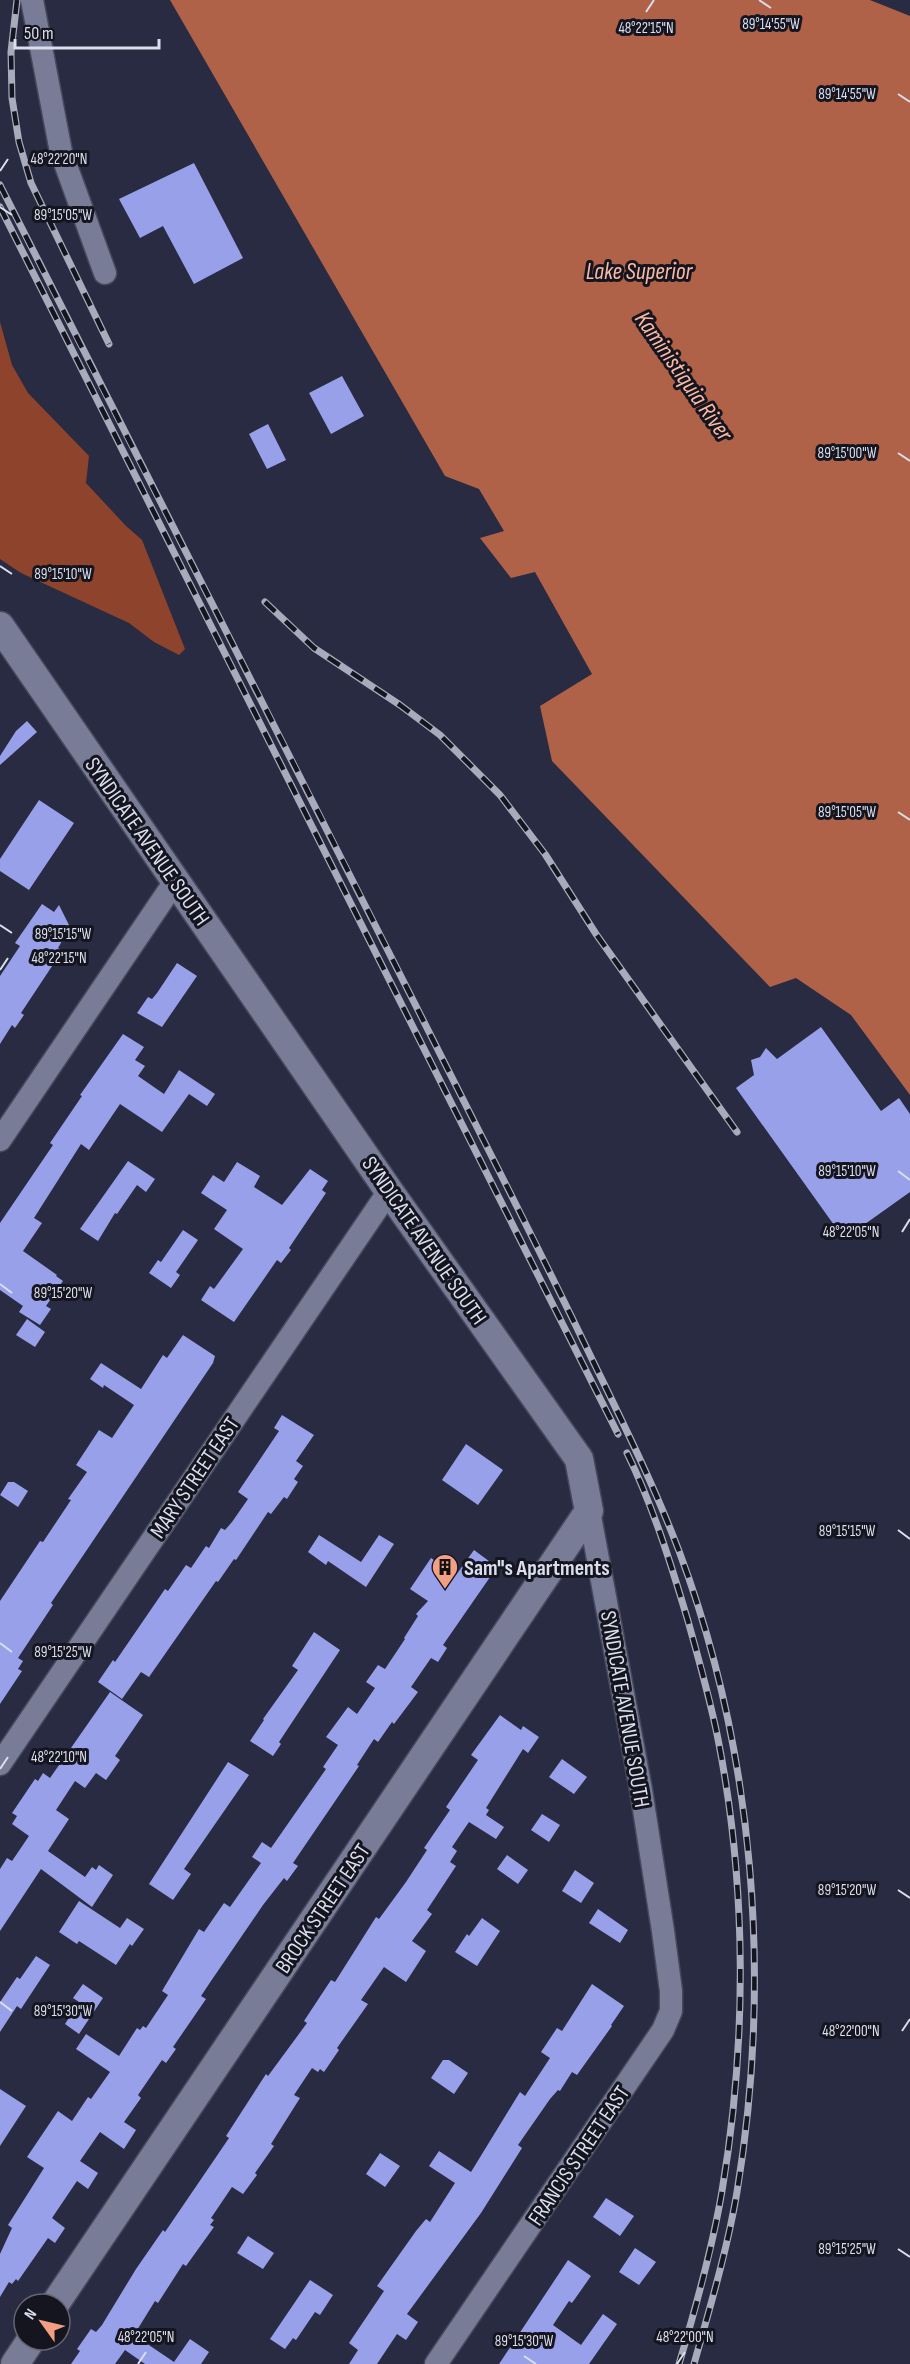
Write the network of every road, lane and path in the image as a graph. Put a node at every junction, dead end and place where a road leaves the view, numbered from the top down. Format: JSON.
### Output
{"nodes":[{"id":1,"x":32,"y":0,"type":"edge"},
{"id":2,"x":105,"y":273,"type":"dead end"},
{"id":3,"x":0,"y":626,"type":"edge"},
{"id":4,"x":176,"y":880,"type":"junction"},
{"id":5,"x":0,"y":1140,"type":"edge"},
{"id":6,"x":389,"y":1191,"type":"junction"},
{"id":7,"x":589,"y":1511,"type":"junction"},
{"id":8,"x":0,"y":1764,"type":"edge"},
{"id":9,"x":663,"y":1931,"type":"joint"},
{"id":10,"x":63,"y":2292,"type":"edge"},
{"id":11,"x":436,"y":2364,"type":"edge"}],
"edges":[{"from":1,"to":2,"type":"street"},
{"from":3,"to":4,"type":"street","name":"SYNDICATE AVENUE SOUTH"},
{"from":4,"to":5,"type":"street"},
{"from":4,"to":6,"type":"street","name":"SYNDICATE AVENUE SOUTH"},
{"from":6,"to":7,"type":"street","name":"SYNDICATE AVENUE SOUTH"},
{"from":6,"to":8,"type":"street","name":"MARY STREET EAST"},
{"from":7,"to":9,"type":"street","name":"SYNDICATE AVENUE SOUTH"},
{"from":7,"to":10,"type":"street","name":"BROCK STREET EAST"},
{"from":9,"to":11,"type":"street","name":"FRANCIS STREET EAST"}]}
